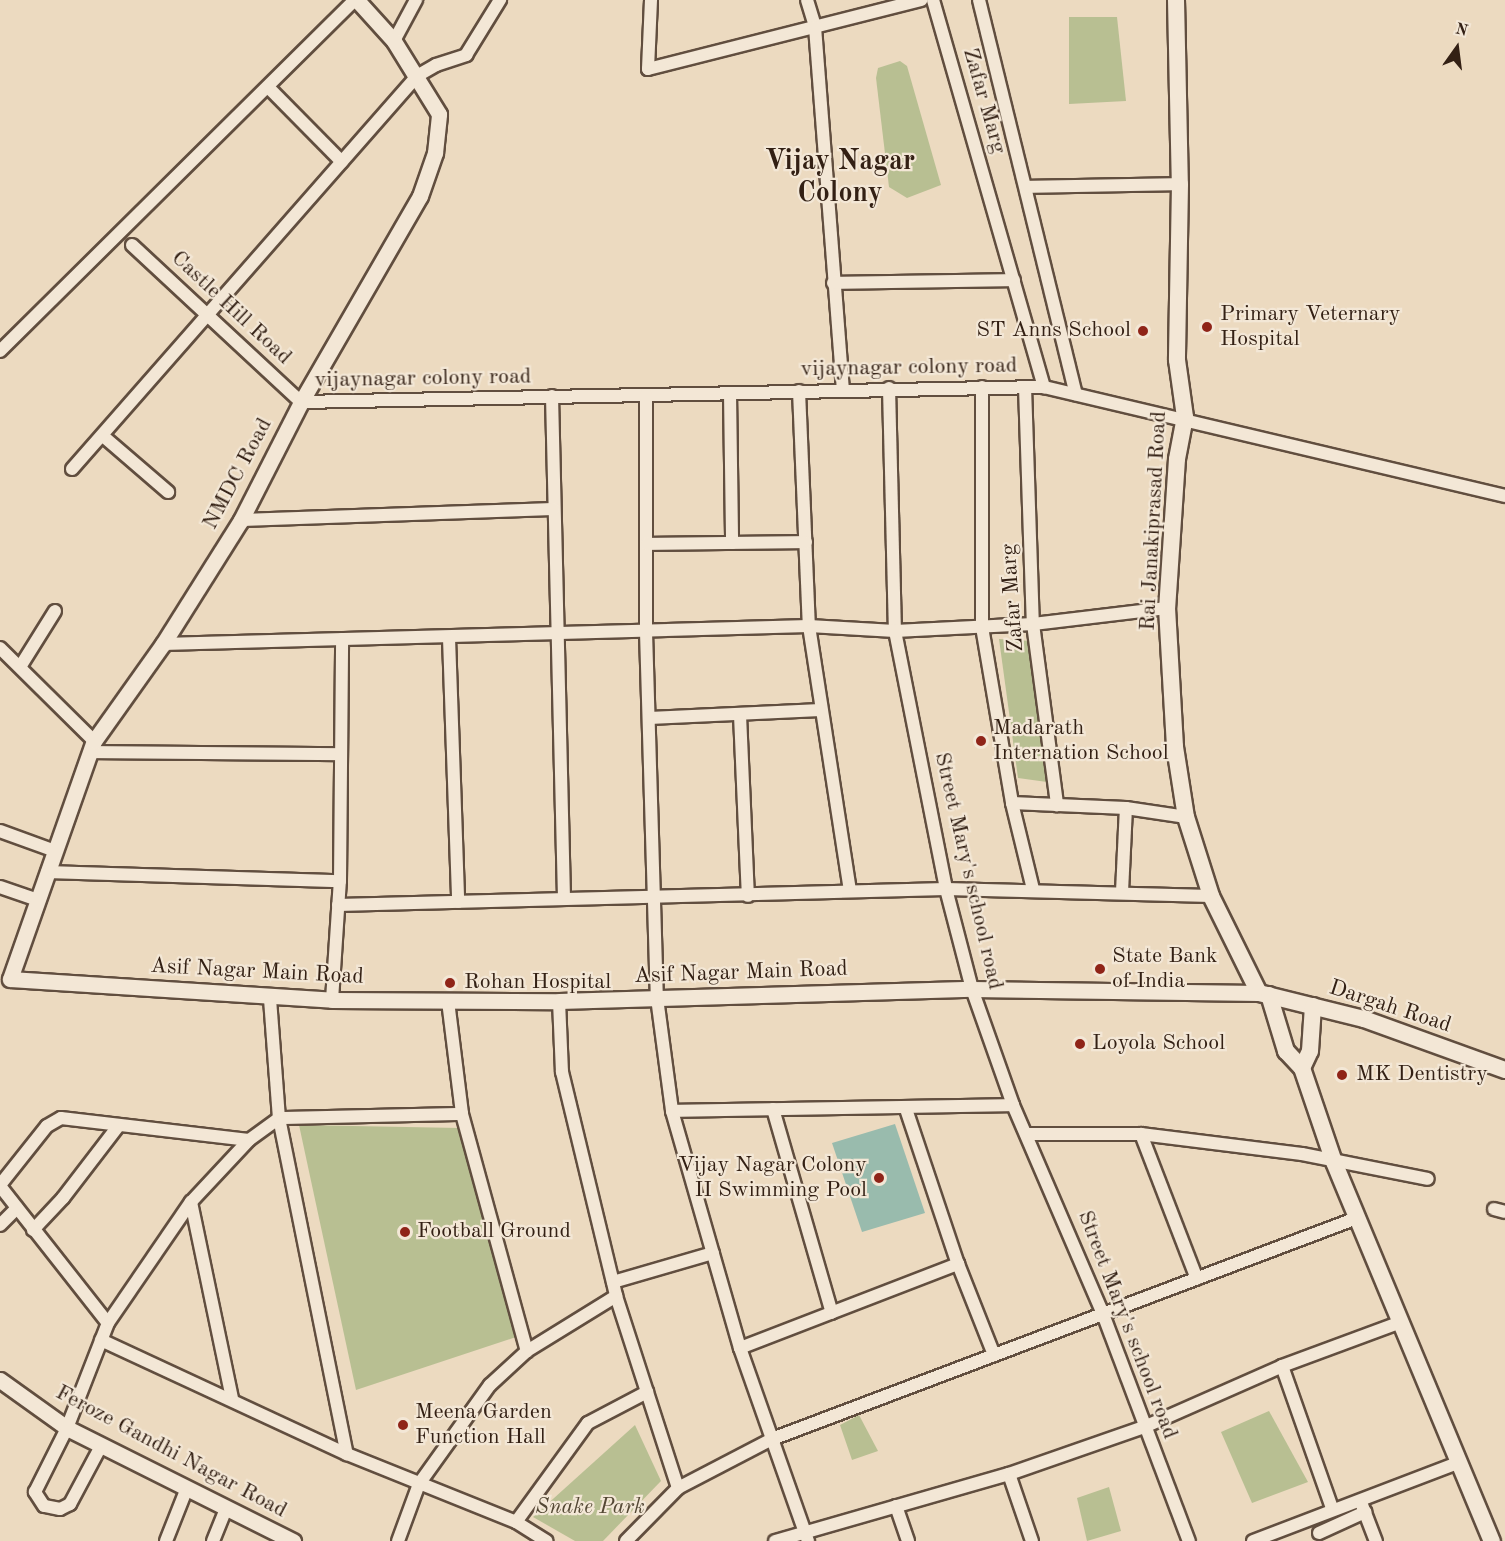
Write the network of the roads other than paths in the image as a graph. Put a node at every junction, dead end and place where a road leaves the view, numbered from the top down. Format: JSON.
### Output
{"nodes":[{"id":1,"x":356,"y":0,"type":"edge"},
{"id":2,"x":416,"y":0,"type":"edge"},
{"id":3,"x":500,"y":0,"type":"edge"},
{"id":4,"x":651,"y":0,"type":"edge"},
{"id":5,"x":807,"y":0,"type":"edge"},
{"id":6,"x":921,"y":0,"type":"edge"},
{"id":7,"x":933,"y":0,"type":"edge"},
{"id":8,"x":979,"y":0,"type":"edge"},
{"id":9,"x":1176,"y":0,"type":"edge"},
{"id":10,"x":815,"y":27,"type":"junction"},
{"id":11,"x":394,"y":41,"type":"junction"},
{"id":12,"x":417,"y":76,"type":"junction"},
{"id":13,"x":268,"y":87,"type":"junction"},
{"id":14,"x":342,"y":162,"type":"junction"},
{"id":15,"x":1180,"y":184,"type":"junction"},
{"id":16,"x":1026,"y":187,"type":"junction"},
{"id":17,"x":132,"y":245,"type":"dead end"},
{"id":18,"x":1014,"y":280,"type":"junction"},
{"id":19,"x":833,"y":283,"type":"junction"},
{"id":20,"x":210,"y":314,"type":"junction"},
{"id":21,"x":0,"y":351,"type":"edge"},
{"id":22,"x":982,"y":387,"type":"junction"},
{"id":23,"x":1025,"y":387,"type":"junction"},
{"id":24,"x":1044,"y":387,"type":"junction"},
{"id":25,"x":890,"y":388,"type":"junction"},
{"id":26,"x":843,"y":389,"type":"junction"},
{"id":27,"x":799,"y":391,"type":"junction"},
{"id":28,"x":730,"y":393,"type":"junction"},
{"id":29,"x":1076,"y":394,"type":"junction"},
{"id":30,"x":646,"y":395,"type":"junction"},
{"id":31,"x":552,"y":396,"type":"junction"},
{"id":32,"x":301,"y":402,"type":"junction"},
{"id":33,"x":1185,"y":417,"type":"junction"},
{"id":34,"x":104,"y":436,"type":"junction"},
{"id":35,"x":72,"y":469,"type":"dead end"},
{"id":36,"x":168,"y":492,"type":"dead end"},
{"id":37,"x":1505,"y":496,"type":"edge"},
{"id":38,"x":554,"y":509,"type":"junction"},
{"id":39,"x":241,"y":520,"type":"junction"},
{"id":40,"x":806,"y":542,"type":"junction"},
{"id":41,"x":732,"y":543,"type":"junction"},
{"id":42,"x":647,"y":544,"type":"junction"},
{"id":43,"x":1167,"y":608,"type":"junction"},
{"id":44,"x":55,"y":611,"type":"dead end"},
{"id":45,"x":1033,"y":624,"type":"junction"},
{"id":46,"x":809,"y":626,"type":"junction"},
{"id":47,"x":982,"y":627,"type":"junction"},
{"id":48,"x":895,"y":631,"type":"junction"},
{"id":49,"x":646,"y":632,"type":"junction"},
{"id":50,"x":555,"y":633,"type":"junction"},
{"id":51,"x":449,"y":638,"type":"junction"},
{"id":52,"x":342,"y":639,"type":"junction"},
{"id":53,"x":163,"y":644,"type":"junction"},
{"id":54,"x":0,"y":648,"type":"edge"},
{"id":55,"x":20,"y":667,"type":"junction"},
{"id":56,"x":820,"y":710,"type":"junction"},
{"id":57,"x":740,"y":714,"type":"junction"},
{"id":58,"x":650,"y":718,"type":"junction"},
{"id":59,"x":92,"y":746,"type":"junction"},
{"id":60,"x":341,"y":754,"type":"junction"},
{"id":61,"x":1012,"y":803,"type":"junction"},
{"id":62,"x":1058,"y":805,"type":"junction"},
{"id":63,"x":1126,"y":808,"type":"junction"},
{"id":64,"x":1186,"y":817,"type":"junction"},
{"id":65,"x":0,"y":831,"type":"edge"},
{"id":66,"x":55,"y":851,"type":"junction"},
{"id":67,"x":47,"y":872,"type":"junction"},
{"id":68,"x":340,"y":881,"type":"junction"},
{"id":69,"x":0,"y":887,"type":"edge"},
{"id":70,"x":946,"y":889,"type":"junction"},
{"id":71,"x":1033,"y":889,"type":"junction"},
{"id":72,"x":850,"y":890,"type":"junction"},
{"id":73,"x":1122,"y":892,"type":"junction"},
{"id":74,"x":748,"y":896,"type":"junction"},
{"id":75,"x":1211,"y":896,"type":"junction"},
{"id":76,"x":564,"y":897,"type":"junction"},
{"id":77,"x":654,"y":898,"type":"junction"},
{"id":78,"x":38,"y":900,"type":"junction"},
{"id":79,"x":458,"y":902,"type":"junction"},
{"id":80,"x":338,"y":905,"type":"junction"},
{"id":81,"x":3,"y":980,"type":"edge"},
{"id":82,"x":972,"y":989,"type":"junction"},
{"id":83,"x":1264,"y":994,"type":"junction"},
{"id":84,"x":657,"y":998,"type":"junction"},
{"id":85,"x":270,"y":999,"type":"junction"},
{"id":86,"x":332,"y":1000,"type":"junction"},
{"id":87,"x":448,"y":1001,"type":"junction"},
{"id":88,"x":559,"y":1001,"type":"junction"},
{"id":89,"x":1313,"y":1006,"type":"junction"},
{"id":90,"x":1302,"y":1068,"type":"junction"},
{"id":91,"x":1505,"y":1070,"type":"edge"},
{"id":92,"x":1013,"y":1105,"type":"junction"},
{"id":93,"x":773,"y":1109,"type":"junction"},
{"id":94,"x":906,"y":1109,"type":"junction"},
{"id":95,"x":672,"y":1111,"type":"junction"},
{"id":96,"x":462,"y":1114,"type":"junction"},
{"id":97,"x":279,"y":1118,"type":"junction"},
{"id":98,"x":119,"y":1125,"type":"junction"},
{"id":99,"x":1027,"y":1134,"type":"junction"},
{"id":100,"x":1142,"y":1134,"type":"junction"},
{"id":101,"x":249,"y":1140,"type":"junction"},
{"id":102,"x":1334,"y":1162,"type":"junction"},
{"id":103,"x":1428,"y":1179,"type":"dead end"},
{"id":104,"x":0,"y":1186,"type":"edge"},
{"id":105,"x":191,"y":1202,"type":"junction"},
{"id":106,"x":16,"y":1208,"type":"junction"},
{"id":107,"x":1357,"y":1218,"type":"junction"},
{"id":108,"x":0,"y":1225,"type":"edge"},
{"id":109,"x":33,"y":1230,"type":"junction"},
{"id":110,"x":713,"y":1253,"type":"junction"},
{"id":111,"x":958,"y":1264,"type":"junction"},
{"id":112,"x":1197,"y":1279,"type":"junction"},
{"id":113,"x":613,"y":1282,"type":"junction"},
{"id":114,"x":616,"y":1296,"type":"junction"},
{"id":115,"x":832,"y":1313,"type":"junction"},
{"id":116,"x":1103,"y":1314,"type":"junction"},
{"id":117,"x":1401,"y":1322,"type":"junction"},
{"id":118,"x":108,"y":1323,"type":"junction"},
{"id":119,"x":101,"y":1340,"type":"junction"},
{"id":120,"x":740,"y":1348,"type":"junction"},
{"id":121,"x":527,"y":1351,"type":"junction"},
{"id":122,"x":994,"y":1355,"type":"junction"},
{"id":123,"x":1282,"y":1366,"type":"junction"},
{"id":124,"x":0,"y":1380,"type":"edge"},
{"id":125,"x":647,"y":1392,"type":"junction"},
{"id":126,"x":232,"y":1399,"type":"junction"},
{"id":127,"x":1144,"y":1427,"type":"junction"},
{"id":128,"x":67,"y":1428,"type":"junction"},
{"id":129,"x":772,"y":1439,"type":"junction"},
{"id":130,"x":101,"y":1446,"type":"junction"},
{"id":131,"x":347,"y":1454,"type":"junction"},
{"id":132,"x":1460,"y":1462,"type":"junction"},
{"id":133,"x":1009,"y":1474,"type":"junction"},
{"id":134,"x":419,"y":1484,"type":"junction"},
{"id":135,"x":187,"y":1488,"type":"junction"},
{"id":136,"x":678,"y":1488,"type":"junction"},
{"id":137,"x":1359,"y":1498,"type":"junction"},
{"id":138,"x":896,"y":1506,"type":"junction"},
{"id":139,"x":1334,"y":1507,"type":"junction"},
{"id":140,"x":226,"y":1508,"type":"junction"},
{"id":141,"x":1365,"y":1512,"type":"junction"},
{"id":142,"x":1312,"y":1516,"type":"junction"},
{"id":143,"x":1343,"y":1521,"type":"junction"},
{"id":144,"x":516,"y":1522,"type":"junction"},
{"id":145,"x":807,"y":1535,"type":"edge"},
{"id":146,"x":1320,"y":1537,"type":"edge"},
{"id":147,"x":166,"y":1541,"type":"edge"},
{"id":148,"x":213,"y":1541,"type":"edge"},
{"id":149,"x":293,"y":1541,"type":"edge"},
{"id":150,"x":398,"y":1541,"type":"edge"},
{"id":151,"x":547,"y":1541,"type":"edge"},
{"id":152,"x":626,"y":1541,"type":"edge"},
{"id":153,"x":775,"y":1541,"type":"edge"},
{"id":154,"x":908,"y":1541,"type":"edge"},
{"id":155,"x":1032,"y":1541,"type":"edge"},
{"id":156,"x":1189,"y":1541,"type":"edge"},
{"id":157,"x":1253,"y":1541,"type":"edge"},
{"id":158,"x":1377,"y":1541,"type":"edge"},
{"id":159,"x":1492,"y":1541,"type":"edge"}],
"edges":[{"from":1,"to":11,"type":"street","name":"NMDC Road"},
{"from":1,"to":13,"type":"street"},
{"from":2,"to":11,"type":"street"},
{"from":3,"to":12,"type":"street"},
{"from":4,"to":10,"type":"street"},
{"from":5,"to":10,"type":"street"},
{"from":6,"to":10,"type":"street"},
{"from":7,"to":18,"type":"street","name":"Zafar Marg"},
{"from":8,"to":16,"type":"street"},
{"from":9,"to":15,"type":"main road","name":"Rai Janakiprasad Road"},
{"from":10,"to":19,"type":"street"},
{"from":11,"to":12,"type":"street","name":"NMDC Road"},
{"from":12,"to":14,"type":"street"},
{"from":12,"to":32,"type":"street","name":"NMDC Road"},
{"from":13,"to":14,"type":"street"},
{"from":13,"to":21,"type":"street"},
{"from":14,"to":20,"type":"street"},
{"from":15,"to":16,"type":"street"},
{"from":15,"to":33,"type":"main road","name":"Rai Janakiprasad Road"},
{"from":16,"to":29,"type":"street"},
{"from":17,"to":20,"type":"street","name":"Castle Hill Road"},
{"from":18,"to":19,"type":"street"},
{"from":18,"to":24,"type":"street","name":"Zafar Marg"},
{"from":19,"to":26,"type":"street"},
{"from":20,"to":32,"type":"street","name":"Castle Hill Road"},
{"from":20,"to":34,"type":"street"},
{"from":22,"to":23,"type":"street","name":"vijaynagar colony road"},
{"from":22,"to":25,"type":"street","name":"vijaynagar colony road"},
{"from":22,"to":47,"type":"street"},
{"from":23,"to":24,"type":"street","name":"vijaynagar colony road"},
{"from":23,"to":45,"type":"street","name":"Zafar Marg"},
{"from":24,"to":29,"type":"street","name":"vijaynagar colony road"},
{"from":25,"to":26,"type":"street","name":"vijaynagar colony road"},
{"from":25,"to":48,"type":"street","name":"Street Mary's school road"},
{"from":26,"to":27,"type":"street","name":"vijaynagar colony road"},
{"from":27,"to":28,"type":"street","name":"vijaynagar colony road"},
{"from":27,"to":40,"type":"street"},
{"from":28,"to":30,"type":"street","name":"vijaynagar colony road"},
{"from":28,"to":41,"type":"street"},
{"from":29,"to":33,"type":"street","name":"vijaynagar colony road"},
{"from":30,"to":31,"type":"street","name":"vijaynagar colony road"},
{"from":30,"to":42,"type":"street"},
{"from":31,"to":32,"type":"street","name":"vijaynagar colony road"},
{"from":31,"to":38,"type":"street"},
{"from":32,"to":39,"type":"street","name":"NMDC Road"},
{"from":33,"to":37,"type":"street","name":"vijaynagar colony road"},
{"from":33,"to":43,"type":"main road","name":"Rai Janakiprasad Road"},
{"from":34,"to":35,"type":"street"},
{"from":34,"to":36,"type":"street"},
{"from":38,"to":39,"type":"street"},
{"from":38,"to":50,"type":"street"},
{"from":39,"to":53,"type":"street","name":"NMDC Road"},
{"from":40,"to":41,"type":"street"},
{"from":40,"to":46,"type":"street"},
{"from":41,"to":42,"type":"street"},
{"from":42,"to":49,"type":"street"},
{"from":43,"to":45,"type":"street"},
{"from":43,"to":64,"type":"main road","name":"Rai Janakiprasad Road"},
{"from":44,"to":55,"type":"street"},
{"from":45,"to":47,"type":"street"},
{"from":45,"to":62,"type":"street","name":"Zafar Marg"},
{"from":46,"to":48,"type":"street"},
{"from":46,"to":49,"type":"street"},
{"from":46,"to":56,"type":"street"},
{"from":47,"to":48,"type":"street"},
{"from":47,"to":61,"type":"street"},
{"from":48,"to":70,"type":"street","name":"Street Mary's school road"},
{"from":49,"to":50,"type":"street"},
{"from":49,"to":58,"type":"street"},
{"from":50,"to":51,"type":"street"},
{"from":50,"to":76,"type":"street"},
{"from":51,"to":52,"type":"street"},
{"from":51,"to":79,"type":"street"},
{"from":52,"to":53,"type":"street"},
{"from":52,"to":60,"type":"street"},
{"from":53,"to":59,"type":"street","name":"NMDC Road"},
{"from":54,"to":55,"type":"street"},
{"from":55,"to":59,"type":"street"},
{"from":56,"to":57,"type":"street"},
{"from":56,"to":72,"type":"street"},
{"from":57,"to":58,"type":"street"},
{"from":57,"to":74,"type":"street"},
{"from":58,"to":77,"type":"street"},
{"from":59,"to":60,"type":"street"},
{"from":59,"to":66,"type":"street","name":"NMDC Road"},
{"from":60,"to":68,"type":"street"},
{"from":61,"to":62,"type":"street"},
{"from":61,"to":71,"type":"street"},
{"from":62,"to":63,"type":"street"},
{"from":63,"to":64,"type":"street"},
{"from":63,"to":73,"type":"street"},
{"from":64,"to":75,"type":"main road","name":"Rai Janakiprasad Road"},
{"from":65,"to":66,"type":"street"},
{"from":66,"to":67,"type":"street","name":"NMDC Road"},
{"from":67,"to":68,"type":"street"},
{"from":67,"to":78,"type":"street","name":"NMDC Road"},
{"from":68,"to":80,"type":"street"},
{"from":69,"to":78,"type":"street"},
{"from":70,"to":71,"type":"street"},
{"from":70,"to":72,"type":"street"},
{"from":70,"to":82,"type":"street","name":"Street Mary's school road"},
{"from":71,"to":73,"type":"street"},
{"from":72,"to":74,"type":"street"},
{"from":73,"to":75,"type":"street"},
{"from":74,"to":77,"type":"street"},
{"from":75,"to":83,"type":"main road","name":"Rai Janakiprasad Road"},
{"from":76,"to":77,"type":"street"},
{"from":76,"to":79,"type":"street"},
{"from":77,"to":84,"type":"street"},
{"from":78,"to":81,"type":"street","name":"NMDC Road"},
{"from":79,"to":80,"type":"street"},
{"from":80,"to":86,"type":"street"},
{"from":81,"to":85,"type":"street","name":"Asif Nagar Main Road"},
{"from":82,"to":83,"type":"street","name":"Asif Nagar Main Road"},
{"from":82,"to":84,"type":"street","name":"Asif Nagar Main Road"},
{"from":82,"to":92,"type":"street","name":"Street Mary's school road"},
{"from":83,"to":89,"type":"main road","name":"Dargah Road"},
{"from":83,"to":90,"type":"main road","name":"Rai Janakiprasad Road"},
{"from":84,"to":88,"type":"street","name":"Asif Nagar Main Road"},
{"from":84,"to":95,"type":"street"},
{"from":85,"to":86,"type":"street","name":"Asif Nagar Main Road"},
{"from":85,"to":97,"type":"street"},
{"from":86,"to":87,"type":"street","name":"Asif Nagar Main Road"},
{"from":87,"to":88,"type":"street","name":"Asif Nagar Main Road"},
{"from":87,"to":96,"type":"street"},
{"from":88,"to":113,"type":"street"},
{"from":89,"to":90,"type":"main road"},
{"from":89,"to":91,"type":"main road","name":"Dargah Road"},
{"from":90,"to":102,"type":"main road","name":"Rai Janakiprasad Road"},
{"from":92,"to":94,"type":"street"},
{"from":92,"to":99,"type":"street","name":"Street Mary's school road"},
{"from":93,"to":94,"type":"street"},
{"from":93,"to":95,"type":"street"},
{"from":93,"to":115,"type":"street"},
{"from":94,"to":111,"type":"street"},
{"from":95,"to":110,"type":"street"},
{"from":96,"to":97,"type":"street"},
{"from":96,"to":121,"type":"street"},
{"from":97,"to":101,"type":"street"},
{"from":97,"to":131,"type":"street"},
{"from":98,"to":101,"type":"street"},
{"from":98,"to":104,"type":"street"},
{"from":98,"to":109,"type":"street"},
{"from":99,"to":100,"type":"street"},
{"from":99,"to":116,"type":"street","name":"Street Mary's school road"},
{"from":100,"to":102,"type":"street"},
{"from":100,"to":112,"type":"street"},
{"from":101,"to":105,"type":"street"},
{"from":102,"to":103,"type":"street"},
{"from":102,"to":107,"type":"main road","name":"Rai Janakiprasad Road"},
{"from":104,"to":106,"type":"street"},
{"from":105,"to":118,"type":"street"},
{"from":105,"to":126,"type":"street"},
{"from":106,"to":108,"type":"street"},
{"from":106,"to":109,"type":"street"},
{"from":107,"to":112,"type":"street"},
{"from":107,"to":117,"type":"main road","name":"Rai Janakiprasad Road"},
{"from":109,"to":118,"type":"street"},
{"from":110,"to":113,"type":"street"},
{"from":110,"to":120,"type":"street"},
{"from":111,"to":115,"type":"street"},
{"from":111,"to":122,"type":"street"},
{"from":112,"to":116,"type":"street"},
{"from":113,"to":114,"type":"street"},
{"from":114,"to":121,"type":"street"},
{"from":114,"to":125,"type":"street"},
{"from":115,"to":120,"type":"street"},
{"from":116,"to":122,"type":"street"},
{"from":116,"to":127,"type":"street","name":"Street Mary's school road"},
{"from":117,"to":123,"type":"street"},
{"from":117,"to":132,"type":"main road","name":"Rai Janakiprasad Road"},
{"from":118,"to":119,"type":"street"},
{"from":119,"to":126,"type":"street"},
{"from":119,"to":128,"type":"street"},
{"from":120,"to":129,"type":"street"},
{"from":121,"to":134,"type":"street"},
{"from":122,"to":129,"type":"street"},
{"from":123,"to":127,"type":"street"},
{"from":123,"to":139,"type":"street"},
{"from":124,"to":128,"type":"street","name":"Feroze Gandhi Nagar Road"},
{"from":125,"to":136,"type":"street"},
{"from":125,"to":144,"type":"street"},
{"from":126,"to":131,"type":"street"},
{"from":127,"to":133,"type":"street"},
{"from":127,"to":156,"type":"street","name":"Street Mary's school road"},
{"from":128,"to":130,"type":"street","name":"Feroze Gandhi Nagar Road"},
{"from":128,"to":130,"type":"street"},
{"from":129,"to":136,"type":"street"},
{"from":129,"to":145,"type":"street"},
{"from":130,"to":135,"type":"street","name":"Feroze Gandhi Nagar Road"},
{"from":131,"to":134,"type":"street"},
{"from":132,"to":137,"type":"street"},
{"from":132,"to":159,"type":"main road","name":"Rai Janakiprasad Road"},
{"from":133,"to":138,"type":"street"},
{"from":133,"to":155,"type":"street"},
{"from":134,"to":144,"type":"street"},
{"from":134,"to":150,"type":"street"},
{"from":135,"to":140,"type":"street","name":"Feroze Gandhi Nagar Road"},
{"from":135,"to":147,"type":"street"},
{"from":136,"to":152,"type":"street"},
{"from":137,"to":139,"type":"street"},
{"from":137,"to":141,"type":"street"},
{"from":138,"to":145,"type":"street"},
{"from":138,"to":154,"type":"street"},
{"from":139,"to":142,"type":"street"},
{"from":139,"to":143,"type":"street"},
{"from":140,"to":148,"type":"street"},
{"from":140,"to":149,"type":"street","name":"Feroze Gandhi Nagar Road"},
{"from":141,"to":143,"type":"street"},
{"from":141,"to":158,"type":"street"},
{"from":142,"to":146,"type":"street"},
{"from":142,"to":157,"type":"street"},
{"from":143,"to":146,"type":"street"},
{"from":144,"to":151,"type":"street"},
{"from":145,"to":153,"type":"street"}]}
